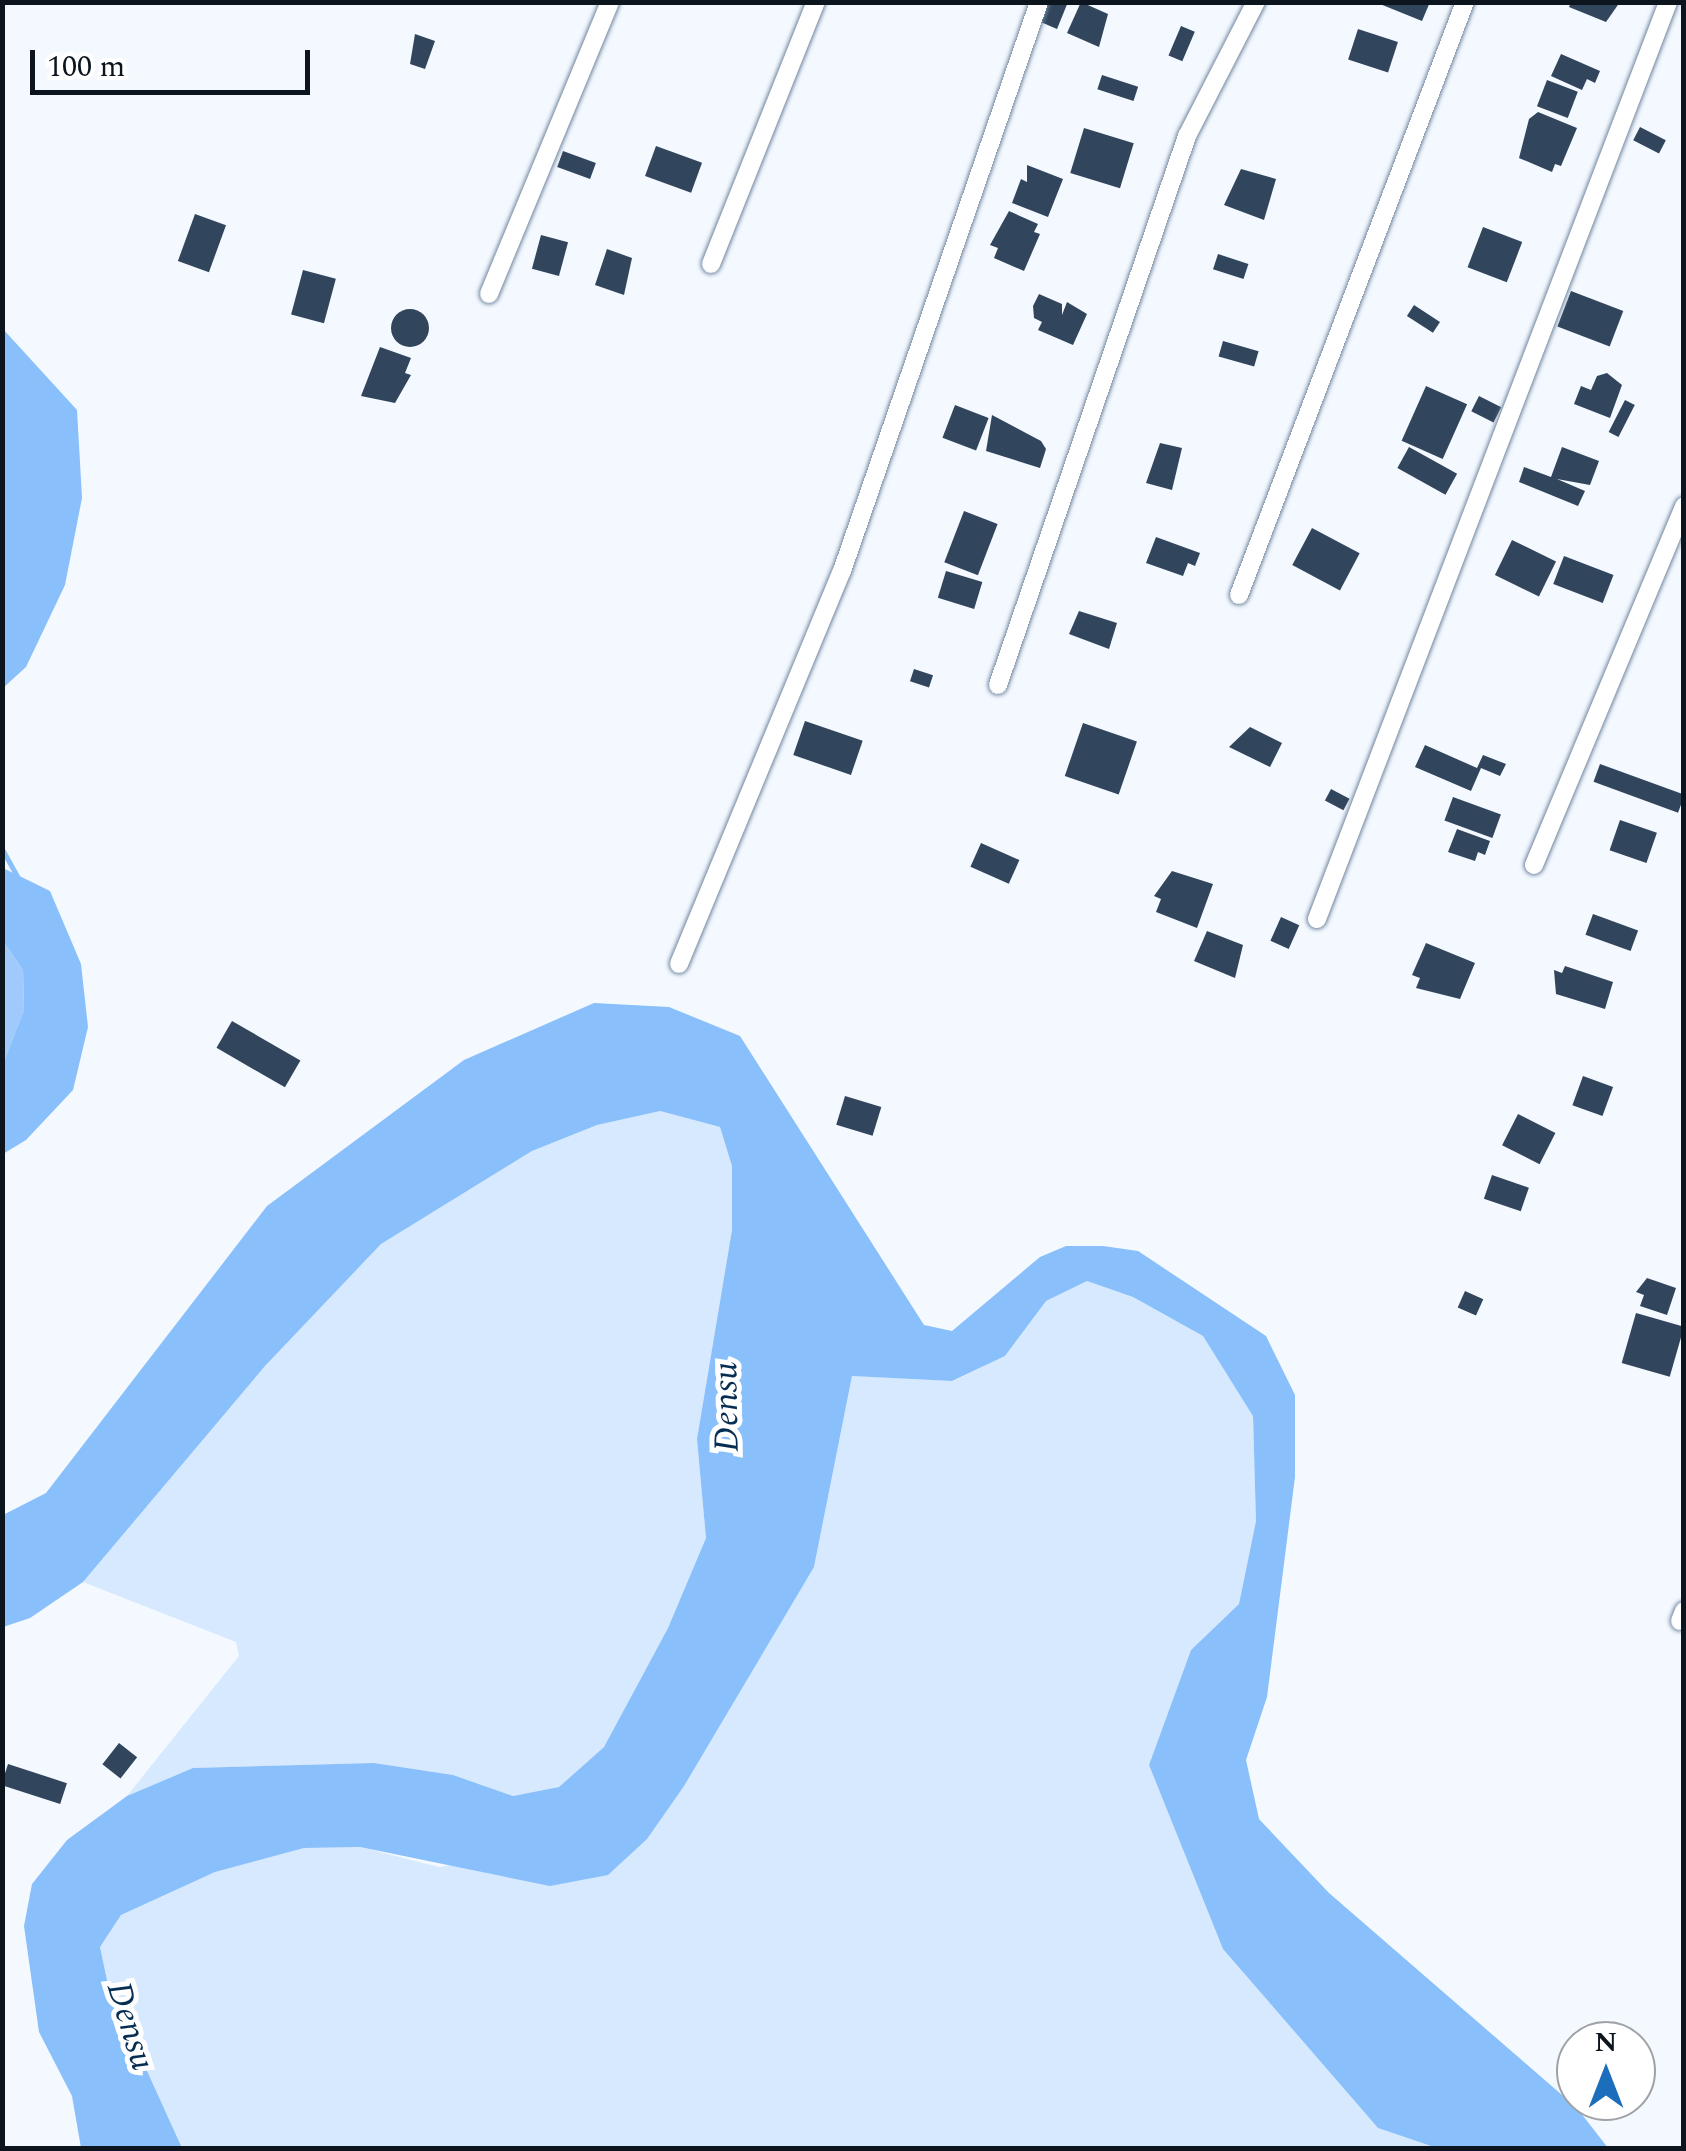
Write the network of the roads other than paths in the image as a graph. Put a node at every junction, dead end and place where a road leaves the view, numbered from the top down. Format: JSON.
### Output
{"nodes":[{"id":1,"x":610,"y":2,"type":"edge"},
{"id":2,"x":816,"y":2,"type":"edge"},
{"id":3,"x":1039,"y":2,"type":"edge"},
{"id":4,"x":1256,"y":2,"type":"edge"},
{"id":5,"x":1464,"y":2,"type":"edge"},
{"id":6,"x":1668,"y":2,"type":"edge"},
{"id":7,"x":711,"y":264,"type":"dead end"},
{"id":8,"x":489,"y":294,"type":"dead end"},
{"id":9,"x":1684,"y":506,"type":"edge"},
{"id":10,"x":1239,"y":596,"type":"dead end"},
{"id":11,"x":998,"y":684,"type":"dead end"},
{"id":12,"x":1534,"y":865,"type":"dead end"},
{"id":13,"x":1317,"y":919,"type":"dead end"},
{"id":14,"x":679,"y":964,"type":"dead end"}],
"edges":[{"from":1,"to":8,"type":"street"},
{"from":2,"to":7,"type":"street"},
{"from":3,"to":14,"type":"street"},
{"from":4,"to":11,"type":"street"},
{"from":5,"to":10,"type":"street"},
{"from":6,"to":13,"type":"street"},
{"from":9,"to":12,"type":"street"}]}
